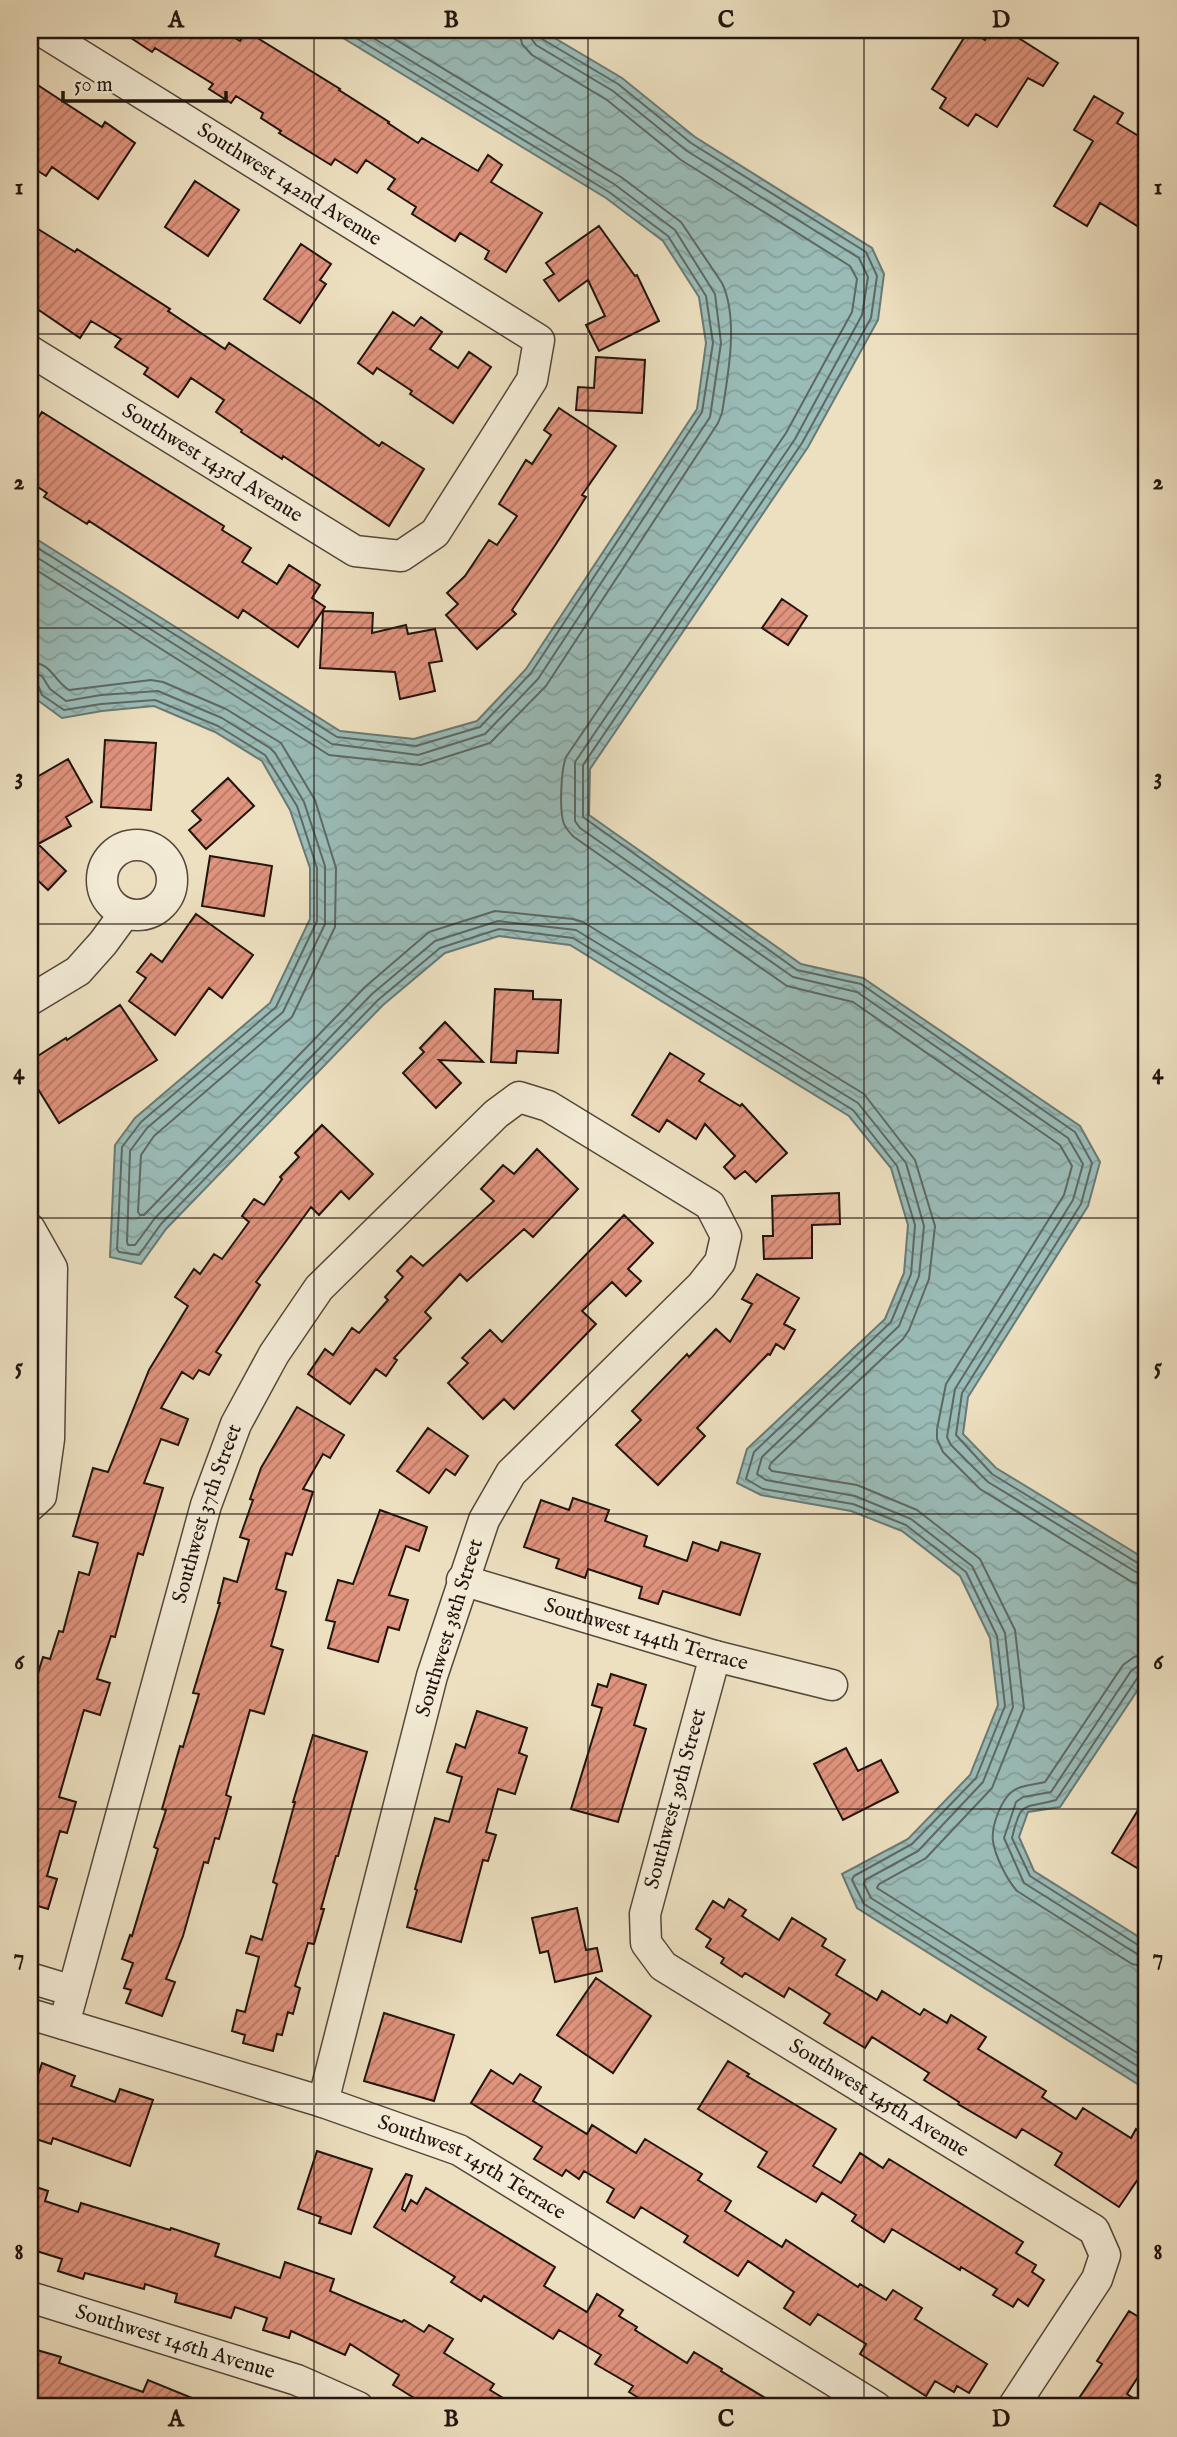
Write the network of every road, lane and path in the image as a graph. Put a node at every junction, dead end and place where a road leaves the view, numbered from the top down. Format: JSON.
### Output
{"nodes":[{"id":1,"x":40,"y":30,"type":"edge"},
{"id":2,"x":30,"y":351,"type":"edge"},
{"id":3,"x":401,"y":556,"type":"joint"},
{"id":4,"x":125,"y":912,"type":"dead end"},
{"id":5,"x":30,"y":1000,"type":"edge"},
{"id":6,"x":30,"y":1229,"type":"edge"},
{"id":7,"x":726,"y":1236,"type":"joint"},
{"id":8,"x":30,"y":1506,"type":"edge"},
{"id":9,"x":462,"y":1580,"type":"junction"},
{"id":10,"x":715,"y":1656,"type":"junction"},
{"id":11,"x":832,"y":1685,"type":"dead end"},
{"id":12,"x":646,"y":1943,"type":"joint"},
{"id":13,"x":30,"y":1978,"type":"edge"},
{"id":14,"x":73,"y":1991,"type":"junction"},
{"id":15,"x":30,"y":2014,"type":"edge"},
{"id":16,"x":64,"y":2024,"type":"junction"},
{"id":17,"x":323,"y":2102,"type":"junction"},
{"id":18,"x":30,"y":2297,"type":"edge"},
{"id":19,"x":358,"y":2407,"type":"edge"},
{"id":20,"x":876,"y":2407,"type":"edge"},
{"id":21,"x":1013,"y":2407,"type":"edge"}],
"edges":[{"from":1,"to":3,"type":"street","name":"Southwest 142nd Avenue"},
{"from":2,"to":3,"type":"street","name":"Southwest 143rd Avenue"},
{"from":4,"to":5,"type":"street"},
{"from":6,"to":8,"type":"street"},
{"from":7,"to":9,"type":"street","name":"Southwest 38th Street"},
{"from":7,"to":14,"type":"street","name":"Southwest 37th Street"},
{"from":9,"to":10,"type":"street","name":"Southwest 144th Terrace"},
{"from":9,"to":17,"type":"street","name":"Southwest 38th Street"},
{"from":10,"to":11,"type":"street","name":"Southwest 144th Terrace"},
{"from":10,"to":12,"type":"street","name":"Southwest 39th Street"},
{"from":12,"to":21,"type":"street","name":"Southwest 145th Avenue"},
{"from":13,"to":14,"type":"street"},
{"from":14,"to":16,"type":"street","name":"Southwest 37th Street"},
{"from":15,"to":16,"type":"street","name":"Southwest 145th Terrace"},
{"from":16,"to":17,"type":"street","name":"Southwest 145th Terrace"},
{"from":17,"to":20,"type":"street","name":"Southwest 145th Terrace"},
{"from":18,"to":19,"type":"street","name":"Southwest 146th Avenue"}]}
